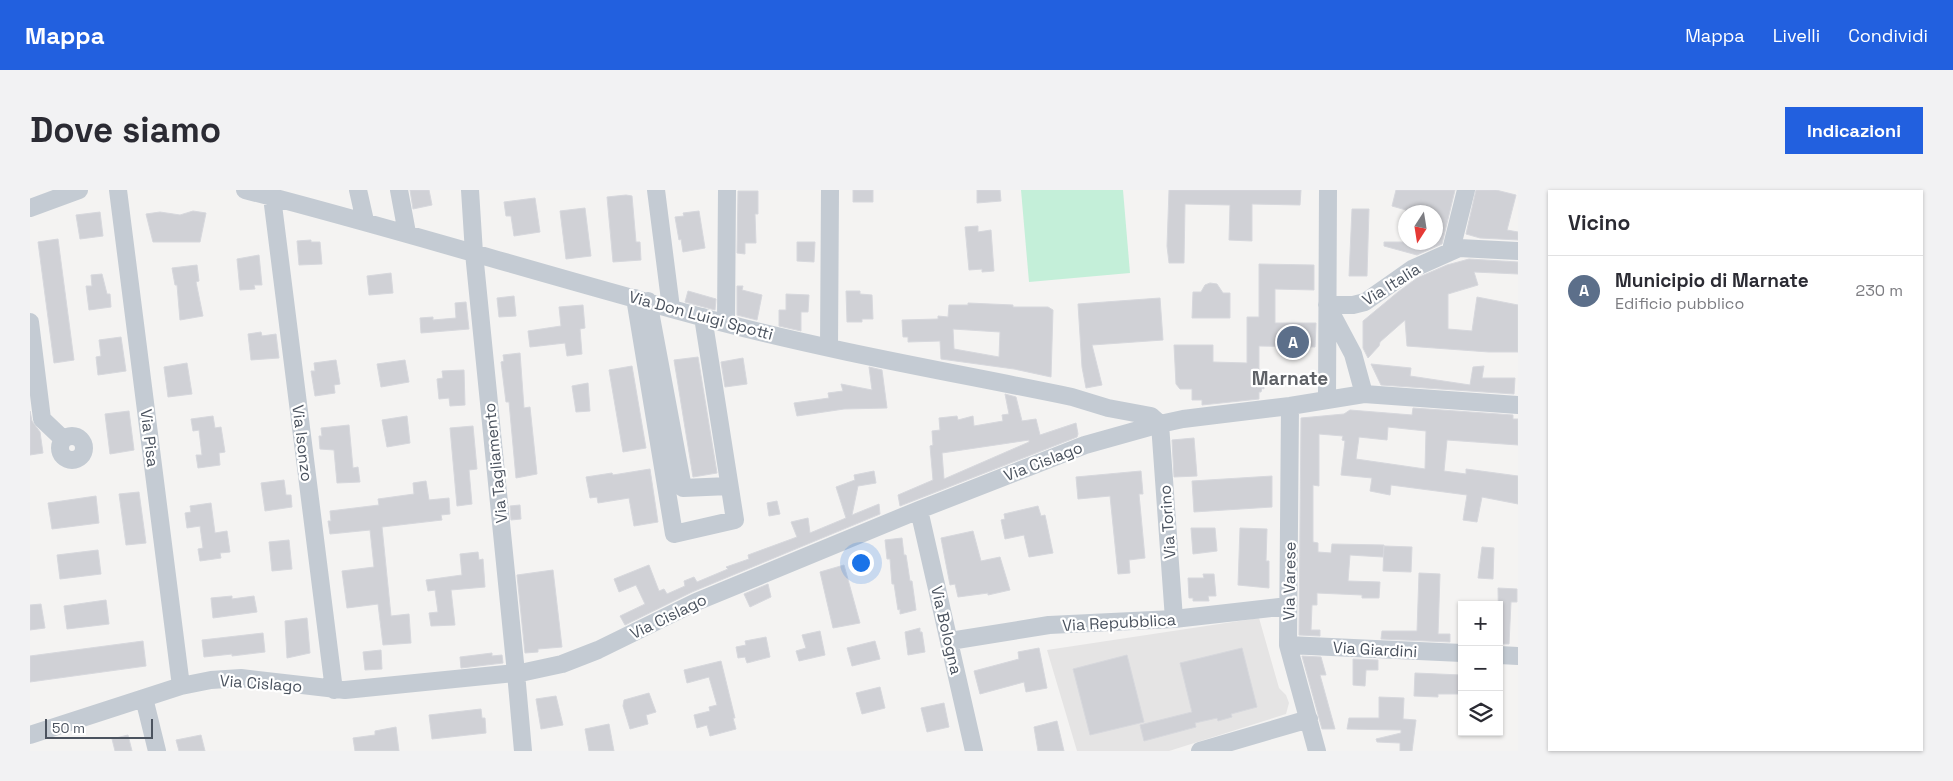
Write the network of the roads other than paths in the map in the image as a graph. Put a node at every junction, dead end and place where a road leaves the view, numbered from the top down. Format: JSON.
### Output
{"nodes":[{"id":1,"x":79,"y":190,"type":"edge"},
{"id":2,"x":118,"y":190,"type":"edge"},
{"id":3,"x":245,"y":190,"type":"edge"},
{"id":4,"x":358,"y":190,"type":"edge"},
{"id":5,"x":399,"y":190,"type":"edge"},
{"id":6,"x":470,"y":190,"type":"edge"},
{"id":7,"x":656,"y":190,"type":"edge"},
{"id":8,"x":726,"y":190,"type":"edge"},
{"id":9,"x":830,"y":190,"type":"edge"},
{"id":10,"x":1328,"y":190,"type":"edge"},
{"id":11,"x":1466,"y":190,"type":"edge"},
{"id":12,"x":272,"y":197,"type":"junction"},
{"id":13,"x":30,"y":208,"type":"edge"},
{"id":14,"x":365,"y":221,"type":"junction"},
{"id":15,"x":407,"y":233,"type":"junction"},
{"id":16,"x":1451,"y":250,"type":"junction"},
{"id":17,"x":1518,"y":251,"type":"edge"},
{"id":18,"x":474,"y":253,"type":"junction"},
{"id":19,"x":641,"y":300,"type":"junction"},
{"id":20,"x":1328,"y":305,"type":"junction"},
{"id":21,"x":672,"y":308,"type":"junction"},
{"id":22,"x":703,"y":317,"type":"junction"},
{"id":23,"x":30,"y":322,"type":"edge"},
{"id":24,"x":726,"y":323,"type":"junction"},
{"id":25,"x":829,"y":346,"type":"junction"},
{"id":26,"x":1350,"y":349,"type":"junction"},
{"id":27,"x":1328,"y":350,"type":"junction"},
{"id":28,"x":1364,"y":394,"type":"junction"},
{"id":29,"x":1327,"y":400,"type":"junction"},
{"id":30,"x":1518,"y":405,"type":"edge"},
{"id":31,"x":1290,"y":406,"type":"junction"},
{"id":32,"x":1108,"y":408,"type":"junction"},
{"id":33,"x":1160,"y":424,"type":"junction"},
{"id":34,"x":1114,"y":436,"type":"junction"},
{"id":35,"x":63,"y":440,"type":"dead end"},
{"id":36,"x":729,"y":486,"type":"junction"},
{"id":37,"x":919,"y":510,"type":"junction"},
{"id":38,"x":1288,"y":606,"type":"junction"},
{"id":39,"x":1174,"y":619,"type":"junction"},
{"id":40,"x":950,"y":640,"type":"junction"},
{"id":41,"x":1288,"y":645,"type":"junction"},
{"id":42,"x":1458,"y":653,"type":"edge"},
{"id":43,"x":1503,"y":655,"type":"edge"},
{"id":44,"x":1518,"y":656,"type":"edge"},
{"id":45,"x":516,"y":673,"type":"junction"},
{"id":46,"x":181,"y":686,"type":"junction"},
{"id":47,"x":334,"y":690,"type":"junction"},
{"id":48,"x":144,"y":698,"type":"junction"},
{"id":49,"x":1309,"y":719,"type":"junction"},
{"id":50,"x":30,"y":735,"type":"edge"},
{"id":51,"x":157,"y":751,"type":"edge"},
{"id":52,"x":522,"y":751,"type":"edge"},
{"id":53,"x":974,"y":751,"type":"edge"},
{"id":54,"x":1200,"y":751,"type":"edge"},
{"id":55,"x":1317,"y":751,"type":"edge"}],
"edges":[{"from":1,"to":13,"type":"street"},
{"from":2,"to":46,"type":"street","name":"Via Pisa"},
{"from":3,"to":12,"type":"street","name":"Via Don Luigi Spotti"},
{"from":4,"to":14,"type":"street"},
{"from":5,"to":15,"type":"street"},
{"from":6,"to":18,"type":"street","name":"Via Tagliamento"},
{"from":7,"to":21,"type":"street"},
{"from":8,"to":24,"type":"street"},
{"from":9,"to":25,"type":"street"},
{"from":10,"to":20,"type":"street"},
{"from":11,"to":16,"type":"street"},
{"from":12,"to":14,"type":"street","name":"Via Don Luigi Spotti"},
{"from":12,"to":47,"type":"street","name":"Via Isonzo"},
{"from":14,"to":15,"type":"street","name":"Via Don Luigi Spotti"},
{"from":15,"to":18,"type":"street","name":"Via Don Luigi Spotti"},
{"from":16,"to":17,"type":"street","name":"Via Italia"},
{"from":16,"to":20,"type":"street","name":"Via Italia"},
{"from":18,"to":19,"type":"street","name":"Via Don Luigi Spotti"},
{"from":18,"to":45,"type":"street","name":"Via Tagliamento"},
{"from":19,"to":21,"type":"street","name":"Via Don Luigi Spotti"},
{"from":19,"to":36,"type":"street"},
{"from":19,"to":36,"type":"street"},
{"from":20,"to":26,"type":"street"},
{"from":20,"to":27,"type":"street"},
{"from":21,"to":22,"type":"street","name":"Via Don Luigi Spotti"},
{"from":22,"to":24,"type":"street","name":"Via Don Luigi Spotti"},
{"from":22,"to":36,"type":"street"},
{"from":23,"to":35,"type":"street"},
{"from":24,"to":25,"type":"street","name":"Via Don Luigi Spotti"},
{"from":25,"to":32,"type":"street","name":"Via Don Luigi Spotti"},
{"from":26,"to":27,"type":"street"},
{"from":26,"to":28,"type":"street"},
{"from":27,"to":29,"type":"street"},
{"from":28,"to":29,"type":"street","name":"Via Cislago"},
{"from":28,"to":30,"type":"street","name":"Via Cislago"},
{"from":29,"to":31,"type":"street","name":"Via Cislago"},
{"from":31,"to":33,"type":"street","name":"Via Cislago"},
{"from":31,"to":38,"type":"street","name":"Via Varese"},
{"from":32,"to":33,"type":"street","name":"Via Don Luigi Spotti"},
{"from":32,"to":34,"type":"street"},
{"from":33,"to":34,"type":"street","name":"Via Cislago"},
{"from":33,"to":39,"type":"street","name":"Via Torino"},
{"from":34,"to":37,"type":"street","name":"Via Cislago"},
{"from":37,"to":40,"type":"street","name":"Via Bologna"},
{"from":37,"to":45,"type":"street","name":"Via Cislago"},
{"from":38,"to":39,"type":"street","name":"Via Repubblica"},
{"from":38,"to":41,"type":"street","name":"Via Varese"},
{"from":39,"to":40,"type":"street","name":"Via Repubblica"},
{"from":40,"to":53,"type":"street","name":"Via Bologna"},
{"from":41,"to":42,"type":"street","name":"Via Giardini"},
{"from":41,"to":49,"type":"street","name":"Via Varese"},
{"from":43,"to":44,"type":"street"},
{"from":45,"to":47,"type":"street","name":"Via Cislago"},
{"from":45,"to":52,"type":"street","name":"Via Tagliamento"},
{"from":46,"to":47,"type":"street","name":"Via Cislago"},
{"from":46,"to":48,"type":"street","name":"Via Cislago"},
{"from":48,"to":50,"type":"street","name":"Via Cislago"},
{"from":48,"to":51,"type":"street"},
{"from":49,"to":54,"type":"street"},
{"from":49,"to":55,"type":"street","name":"Via Varese"}]}
